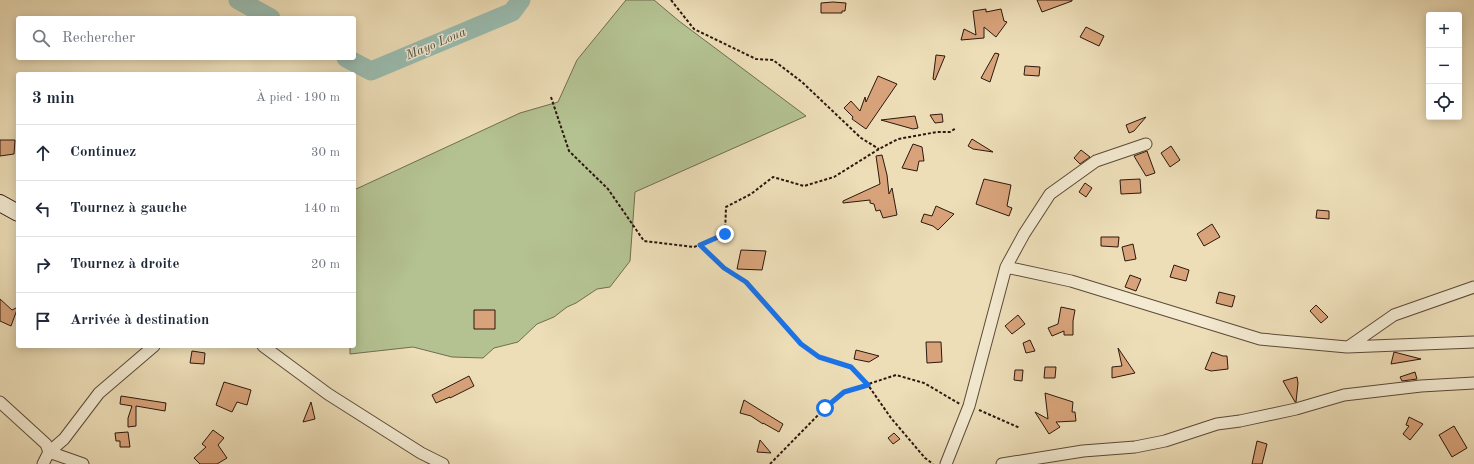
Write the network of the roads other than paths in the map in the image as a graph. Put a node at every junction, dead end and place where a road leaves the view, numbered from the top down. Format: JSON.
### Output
{"nodes":[{"id":1,"x":1146,"y":144,"type":"dead end"},
{"id":2,"x":0,"y":202,"type":"edge"},
{"id":3,"x":16,"y":211,"type":"edge"},
{"id":4,"x":1006,"y":267,"type":"junction"},
{"id":5,"x":1474,"y":287,"type":"edge"},
{"id":6,"x":1474,"y":342,"type":"edge"},
{"id":7,"x":1347,"y":347,"type":"junction"},
{"id":8,"x":152,"y":348,"type":"edge"},
{"id":9,"x":266,"y":348,"type":"edge"},
{"id":10,"x":1474,"y":383,"type":"edge"},
{"id":11,"x":0,"y":402,"type":"edge"},
{"id":12,"x":49,"y":452,"type":"junction"},
{"id":13,"x":43,"y":464,"type":"edge"},
{"id":14,"x":83,"y":464,"type":"edge"},
{"id":15,"x":443,"y":464,"type":"edge"},
{"id":16,"x":946,"y":464,"type":"edge"},
{"id":17,"x":1002,"y":464,"type":"edge"}],
"edges":[{"from":1,"to":4,"type":"street"},
{"from":2,"to":3,"type":"main road"},
{"from":4,"to":7,"type":"street"},
{"from":4,"to":16,"type":"street"},
{"from":5,"to":7,"type":"street"},
{"from":6,"to":7,"type":"street"},
{"from":8,"to":12,"type":"street"},
{"from":9,"to":15,"type":"street"},
{"from":10,"to":17,"type":"street"},
{"from":11,"to":12,"type":"street"},
{"from":12,"to":13,"type":"street"},
{"from":12,"to":14,"type":"street"}]}
